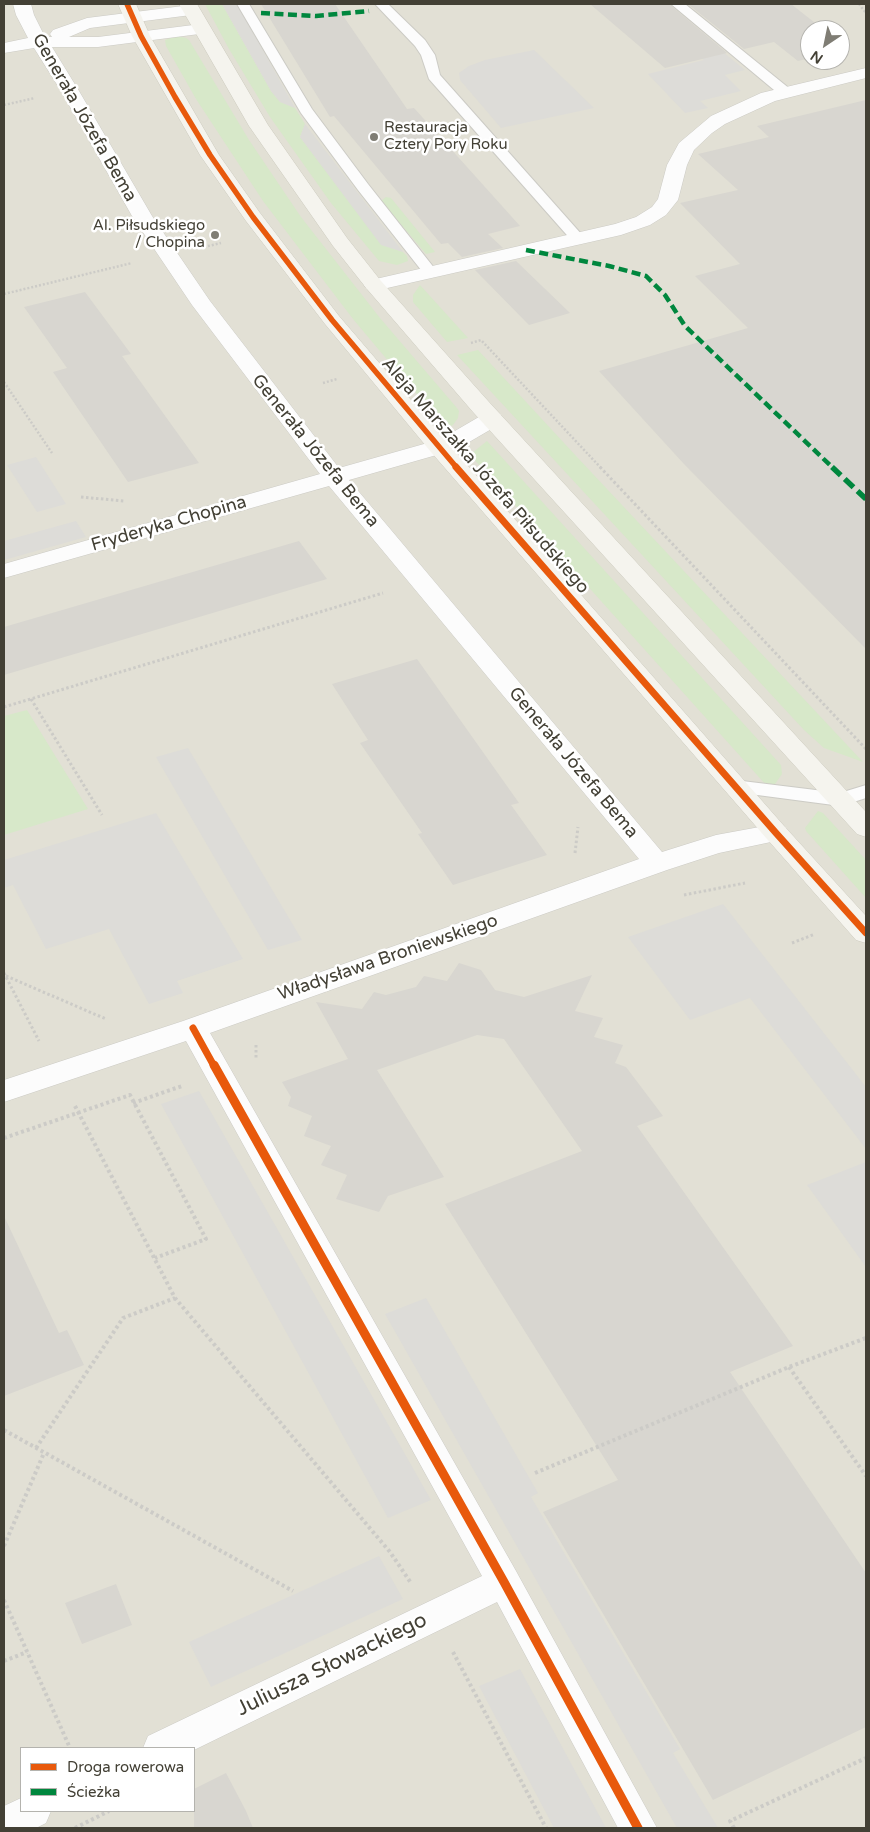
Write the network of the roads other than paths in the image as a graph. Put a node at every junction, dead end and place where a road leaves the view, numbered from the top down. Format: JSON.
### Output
{"nodes":[{"id":1,"x":22,"y":4,"type":"edge"},
{"id":2,"x":244,"y":4,"type":"edge"},
{"id":3,"x":381,"y":4,"type":"edge"},
{"id":4,"x":677,"y":4,"type":"edge"},
{"id":5,"x":193,"y":14,"type":"edge"},
{"id":6,"x":134,"y":19,"type":"edge"},
{"id":7,"x":39,"y":42,"type":"junction"},
{"id":8,"x":4,"y":48,"type":"edge"},
{"id":9,"x":866,"y":73,"type":"edge"},
{"id":10,"x":784,"y":92,"type":"junction"},
{"id":11,"x":578,"y":239,"type":"junction"},
{"id":12,"x":430,"y":272,"type":"junction"},
{"id":13,"x":374,"y":285,"type":"junction"},
{"id":14,"x":492,"y":419,"type":"junction"},
{"id":15,"x":440,"y":447,"type":"junction"},
{"id":16,"x":334,"y":478,"type":"junction"},
{"id":17,"x":4,"y":571,"type":"edge"},
{"id":18,"x":734,"y":786,"type":"junction"},
{"id":19,"x":866,"y":791,"type":"edge"},
{"id":20,"x":841,"y":800,"type":"junction"},
{"id":21,"x":866,"y":828,"type":"edge"},
{"id":22,"x":776,"y":833,"type":"junction"},
{"id":23,"x":657,"y":863,"type":"junction"},
{"id":24,"x":866,"y":933,"type":"edge"},
{"id":25,"x":193,"y":1028,"type":"junction"},
{"id":26,"x":4,"y":1091,"type":"edge"},
{"id":27,"x":504,"y":1582,"type":"junction"},
{"id":28,"x":163,"y":1747,"type":"edge"},
{"id":29,"x":31,"y":1812,"type":"edge"},
{"id":30,"x":4,"y":1825,"type":"edge"},
{"id":31,"x":638,"y":1828,"type":"edge"}],
"edges":[{"from":1,"to":7,"type":"street","name":"Generała Józefa Bema"},
{"from":2,"to":12,"type":"lane"},
{"from":3,"to":11,"type":"lane"},
{"from":4,"to":10,"type":"lane"},
{"from":5,"to":6,"type":"street"},
{"from":5,"to":13,"type":"street"},
{"from":6,"to":7,"type":"street"},
{"from":6,"to":15,"type":"street","name":"Aleja Marszałka Józefa Piłsudskiego"},
{"from":7,"to":8,"type":"street"},
{"from":7,"to":16,"type":"street","name":"Generała Józefa Bema"},
{"from":9,"to":10,"type":"street"},
{"from":10,"to":11,"type":"street"},
{"from":11,"to":12,"type":"street"},
{"from":12,"to":13,"type":"street"},
{"from":13,"to":14,"type":"street"},
{"from":14,"to":15,"type":"street","name":"Fryderyka Chopina"},
{"from":14,"to":20,"type":"street"},
{"from":15,"to":16,"type":"street","name":"Fryderyka Chopina"},
{"from":15,"to":18,"type":"street","name":"Aleja Marszałka Józefa Piłsudskiego"},
{"from":16,"to":17,"type":"street","name":"Fryderyka Chopina"},
{"from":16,"to":23,"type":"street","name":"Generała Józefa Bema"},
{"from":18,"to":20,"type":"lane"},
{"from":18,"to":22,"type":"street","name":"Aleja Marszałka Józefa Piłsudskiego"},
{"from":19,"to":20,"type":"lane"},
{"from":20,"to":21,"type":"street"},
{"from":22,"to":23,"type":"street","name":"Władysława Broniewskiego"},
{"from":22,"to":24,"type":"street","name":"Aleja Marszałka Józefa Piłsudskiego"},
{"from":23,"to":25,"type":"street","name":"Władysława Broniewskiego"},
{"from":25,"to":26,"type":"street","name":"Władysława Broniewskiego"},
{"from":25,"to":27,"type":"street"},
{"from":27,"to":28,"type":"street","name":"Juliusza Słowackiego"},
{"from":27,"to":31,"type":"street"},
{"from":29,"to":30,"type":"street"}]}
